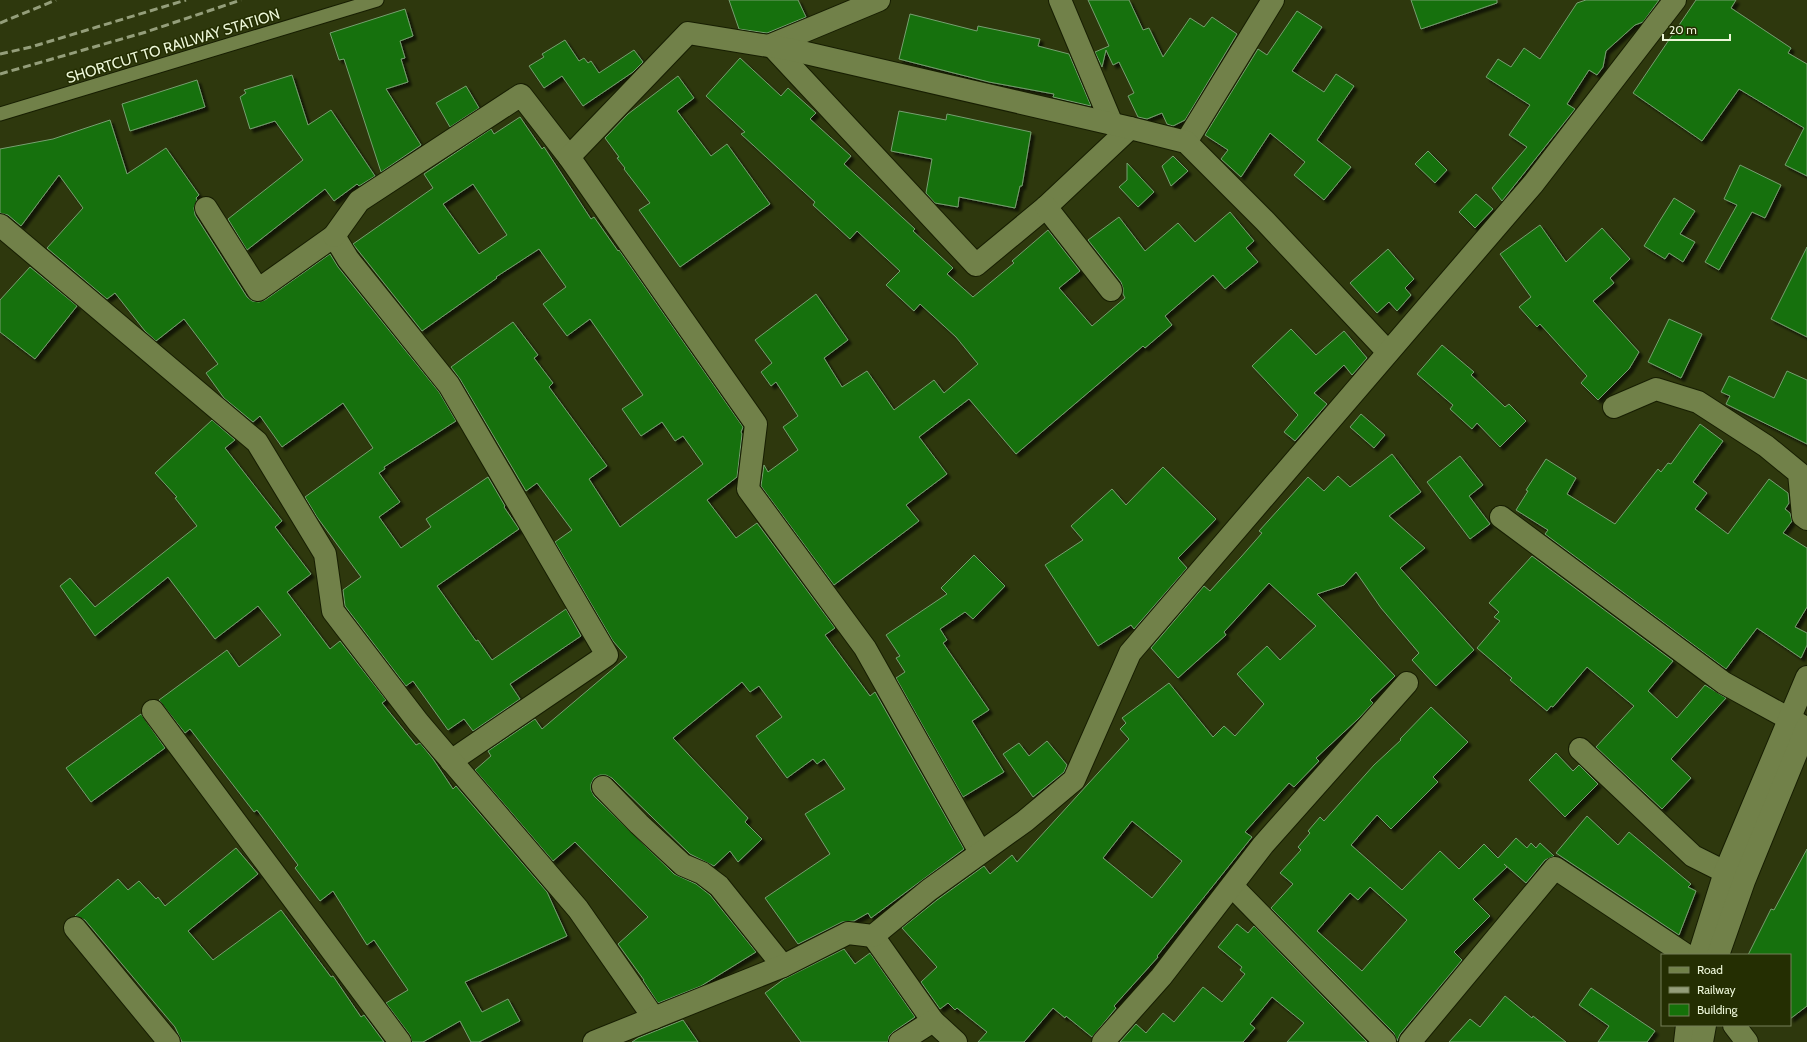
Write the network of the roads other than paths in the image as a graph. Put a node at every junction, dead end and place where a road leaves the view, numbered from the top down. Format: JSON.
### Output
{"nodes":[{"id":1,"x":377,"y":0,"type":"edge"},
{"id":2,"x":879,"y":0,"type":"edge"},
{"id":3,"x":1060,"y":0,"type":"edge"},
{"id":4,"x":1273,"y":0,"type":"edge"},
{"id":5,"x":1675,"y":0,"type":"edge"},
{"id":6,"x":771,"y":45,"type":"junction"},
{"id":7,"x":0,"y":114,"type":"edge"},
{"id":8,"x":1121,"y":126,"type":"junction"},
{"id":9,"x":1186,"y":142,"type":"junction"},
{"id":10,"x":568,"y":157,"type":"junction"},
{"id":11,"x":1046,"y":207,"type":"junction"},
{"id":12,"x":206,"y":208,"type":"dead end"},
{"id":13,"x":0,"y":226,"type":"edge"},
{"id":14,"x":334,"y":236,"type":"junction"},
{"id":15,"x":1111,"y":290,"type":"dead end"},
{"id":16,"x":1388,"y":352,"type":"junction"},
{"id":17,"x":1614,"y":407,"type":"dead end"},
{"id":18,"x":1501,"y":517,"type":"dead end"},
{"id":19,"x":1807,"y":519,"type":"edge"},
{"id":20,"x":1807,"y":678,"type":"edge"},
{"id":21,"x":1407,"y":683,"type":"dead end"},
{"id":22,"x":153,"y":711,"type":"dead end"},
{"id":23,"x":1801,"y":725,"type":"edge"},
{"id":24,"x":1580,"y":750,"type":"dead end"},
{"id":25,"x":451,"y":761,"type":"junction"},
{"id":26,"x":603,"y":786,"type":"dead end"},
{"id":27,"x":980,"y":852,"type":"junction"},
{"id":28,"x":1735,"y":877,"type":"junction"},
{"id":29,"x":1232,"y":886,"type":"junction"},
{"id":30,"x":75,"y":928,"type":"dead end"},
{"id":31,"x":874,"y":936,"type":"junction"},
{"id":32,"x":1684,"y":954,"type":"edge"},
{"id":33,"x":1699,"y":954,"type":"edge"},
{"id":34,"x":1718,"y":954,"type":"edge"},
{"id":35,"x":783,"y":966,"type":"junction"},
{"id":36,"x":654,"y":1018,"type":"junction"},
{"id":37,"x":933,"y":1021,"type":"junction"},
{"id":38,"x":1687,"y":1026,"type":"edge"},
{"id":39,"x":1704,"y":1026,"type":"edge"},
{"id":40,"x":1735,"y":1026,"type":"edge"},
{"id":41,"x":169,"y":1042,"type":"edge"},
{"id":42,"x":400,"y":1042,"type":"edge"},
{"id":43,"x":594,"y":1042,"type":"edge"},
{"id":44,"x":900,"y":1042,"type":"edge"},
{"id":45,"x":956,"y":1042,"type":"edge"},
{"id":46,"x":1102,"y":1042,"type":"edge"},
{"id":47,"x":1385,"y":1042,"type":"edge"},
{"id":48,"x":1410,"y":1042,"type":"edge"},
{"id":49,"x":1685,"y":1042,"type":"edge"},
{"id":50,"x":1702,"y":1042,"type":"edge"},
{"id":51,"x":1747,"y":1042,"type":"edge"}],
"edges":[{"from":1,"to":7,"type":"lane","name":"SHORTCUT TO RAILWAY STATION"},
{"from":2,"to":6,"type":"street"},
{"from":3,"to":8,"type":"street"},
{"from":4,"to":9,"type":"street"},
{"from":5,"to":16,"type":"street"},
{"from":6,"to":8,"type":"street"},
{"from":6,"to":10,"type":"street"},
{"from":6,"to":11,"type":"street"},
{"from":8,"to":9,"type":"street"},
{"from":8,"to":11,"type":"street"},
{"from":9,"to":16,"type":"street"},
{"from":10,"to":14,"type":"street"},
{"from":10,"to":27,"type":"street"},
{"from":11,"to":15,"type":"street"},
{"from":12,"to":14,"type":"street"},
{"from":13,"to":25,"type":"street"},
{"from":14,"to":25,"type":"street"},
{"from":16,"to":27,"type":"street"},
{"from":17,"to":19,"type":"street"},
{"from":18,"to":23,"type":"street"},
{"from":20,"to":23,"type":"street"},
{"from":21,"to":29,"type":"street"},
{"from":22,"to":42,"type":"street"},
{"from":23,"to":28,"type":"street"},
{"from":24,"to":28,"type":"street"},
{"from":25,"to":36,"type":"street"},
{"from":26,"to":35,"type":"street"},
{"from":27,"to":31,"type":"street"},
{"from":28,"to":33,"type":"street"},
{"from":28,"to":34,"type":"street"},
{"from":29,"to":46,"type":"street"},
{"from":29,"to":47,"type":"street"},
{"from":30,"to":41,"type":"street"},
{"from":31,"to":35,"type":"street"},
{"from":31,"to":37,"type":"street"},
{"from":32,"to":48,"type":"street"},
{"from":35,"to":36,"type":"street"},
{"from":36,"to":43,"type":"street"},
{"from":37,"to":44,"type":"street"},
{"from":37,"to":45,"type":"street"},
{"from":38,"to":49,"type":"street"},
{"from":39,"to":50,"type":"street"},
{"from":40,"to":51,"type":"street"}]}
